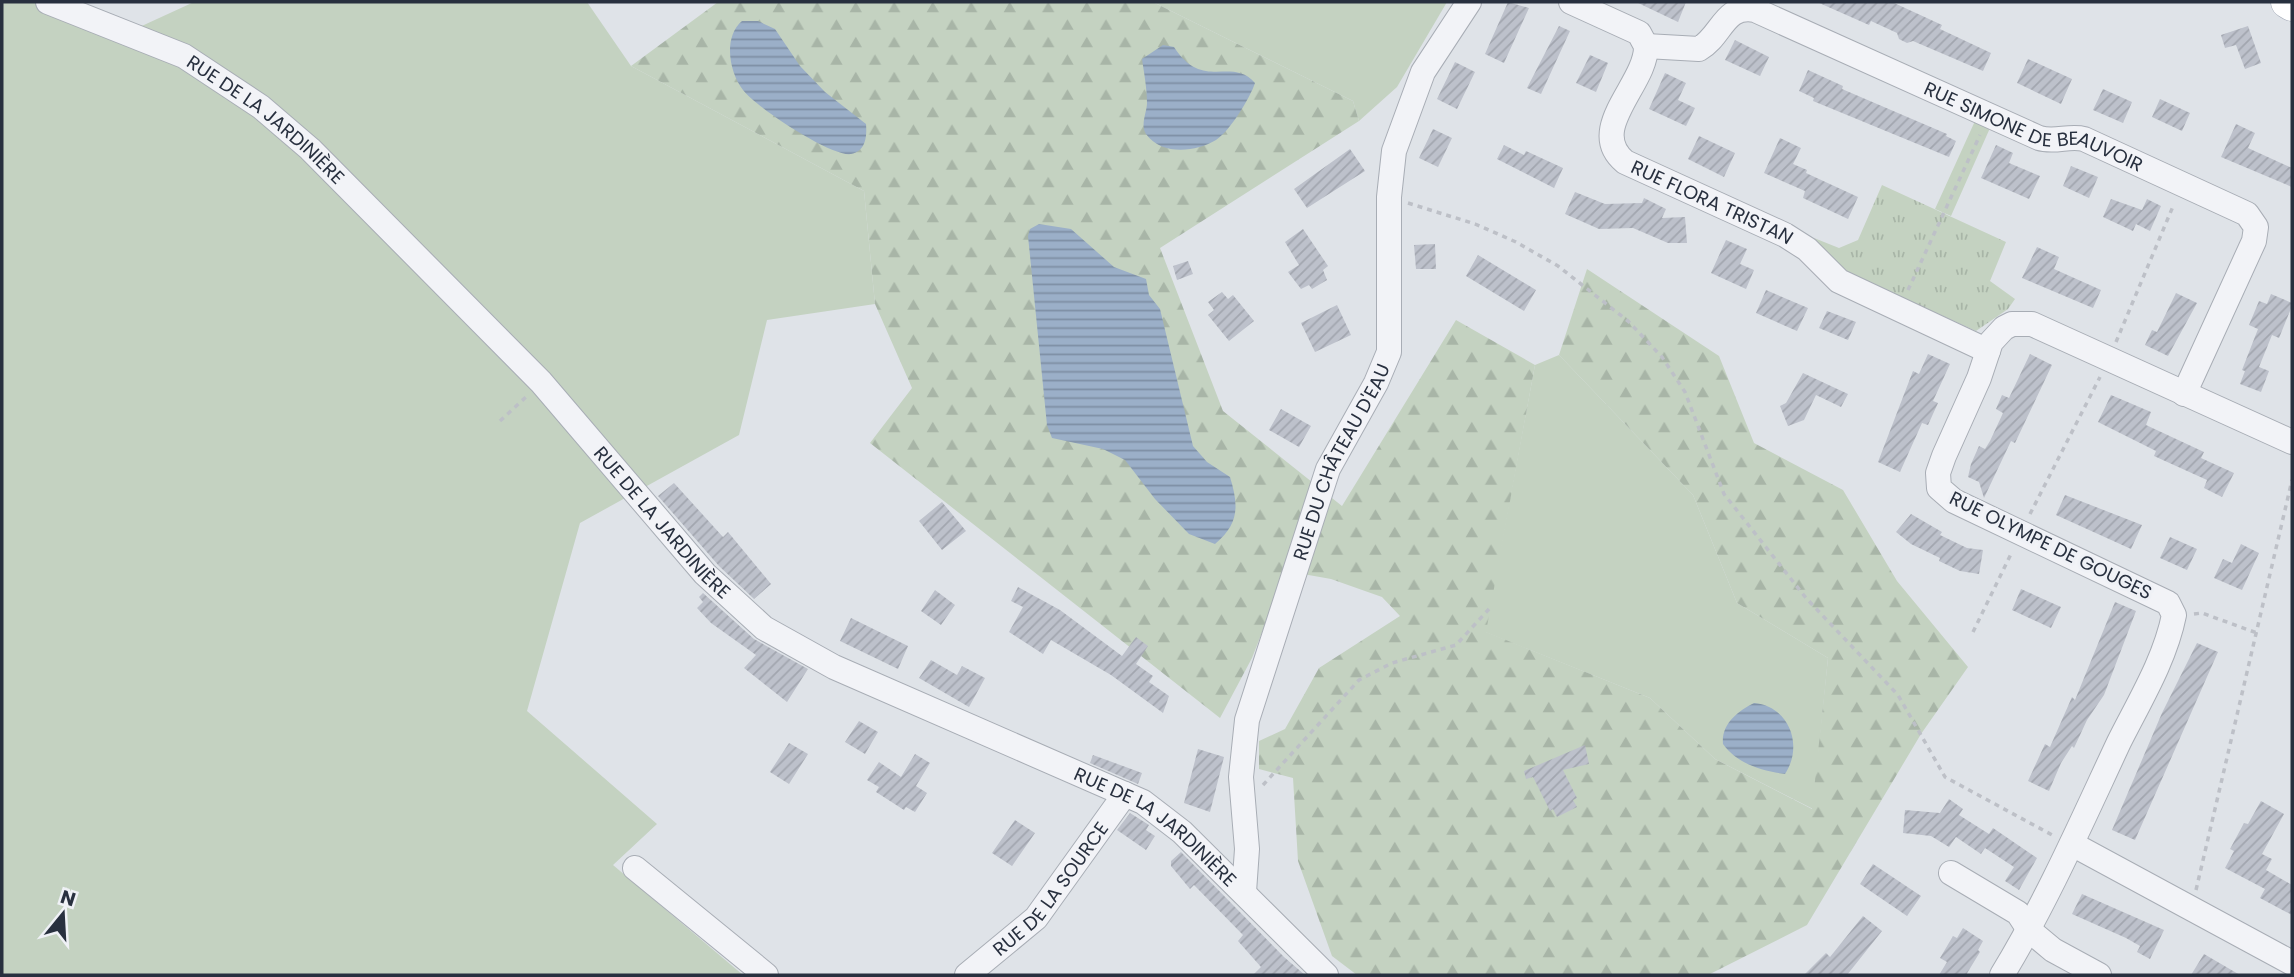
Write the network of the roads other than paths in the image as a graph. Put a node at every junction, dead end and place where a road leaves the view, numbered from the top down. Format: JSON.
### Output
{"nodes":[{"id":1,"x":48,"y":2,"type":"edge"},
{"id":2,"x":1469,"y":2,"type":"edge"},
{"id":3,"x":1571,"y":2,"type":"edge"},
{"id":4,"x":2287,"y":2,"type":"edge"},
{"id":5,"x":2292,"y":5,"type":"edge"},
{"id":6,"x":1646,"y":46,"type":"junction"},
{"id":7,"x":1988,"y":351,"type":"junction"},
{"id":8,"x":2185,"y":394,"type":"junction"},
{"id":9,"x":2292,"y":442,"type":"edge"},
{"id":10,"x":1125,"y":793,"type":"junction"},
{"id":11,"x":2072,"y":844,"type":"junction"},
{"id":12,"x":635,"y":868,"type":"dead end"},
{"id":13,"x":1951,"y":873,"type":"dead end"},
{"id":14,"x":1244,"y":892,"type":"junction"},
{"id":15,"x":2029,"y":930,"type":"junction"},
{"id":16,"x":2292,"y":963,"type":"edge"},
{"id":17,"x":766,"y":975,"type":"edge"},
{"id":18,"x":967,"y":975,"type":"edge"},
{"id":19,"x":1326,"y":975,"type":"edge"},
{"id":20,"x":2002,"y":975,"type":"edge"},
{"id":21,"x":2099,"y":975,"type":"edge"}],
"edges":[{"from":1,"to":10,"type":"street","name":"RUE DE LA JARDINIÈRE"},
{"from":2,"to":14,"type":"street","name":"RUE DU CHÂTEAU D'EAU"},
{"from":3,"to":6,"type":"street"},
{"from":4,"to":5,"type":"main road"},
{"from":6,"to":7,"type":"street","name":"RUE FLORA TRISTAN"},
{"from":6,"to":8,"type":"street","name":"RUE SIMONE DE BEAUVOIR"},
{"from":7,"to":8,"type":"street","name":"RUE OLYMPE DE GOUGES"},
{"from":7,"to":11,"type":"street","name":"RUE OLYMPE DE GOUGES"},
{"from":8,"to":9,"type":"street","name":"RUE OLYMPE DE GOUGES"},
{"from":10,"to":14,"type":"street","name":"RUE DE LA JARDINIÈRE"},
{"from":10,"to":18,"type":"street","name":"RUE DE LA SOURCE"},
{"from":11,"to":15,"type":"street"},
{"from":11,"to":16,"type":"street"},
{"from":12,"to":17,"type":"street"},
{"from":13,"to":15,"type":"street"},
{"from":14,"to":19,"type":"street","name":"RUE DE LA JARDINIÈRE"},
{"from":15,"to":20,"type":"street"},
{"from":15,"to":21,"type":"street"}]}
